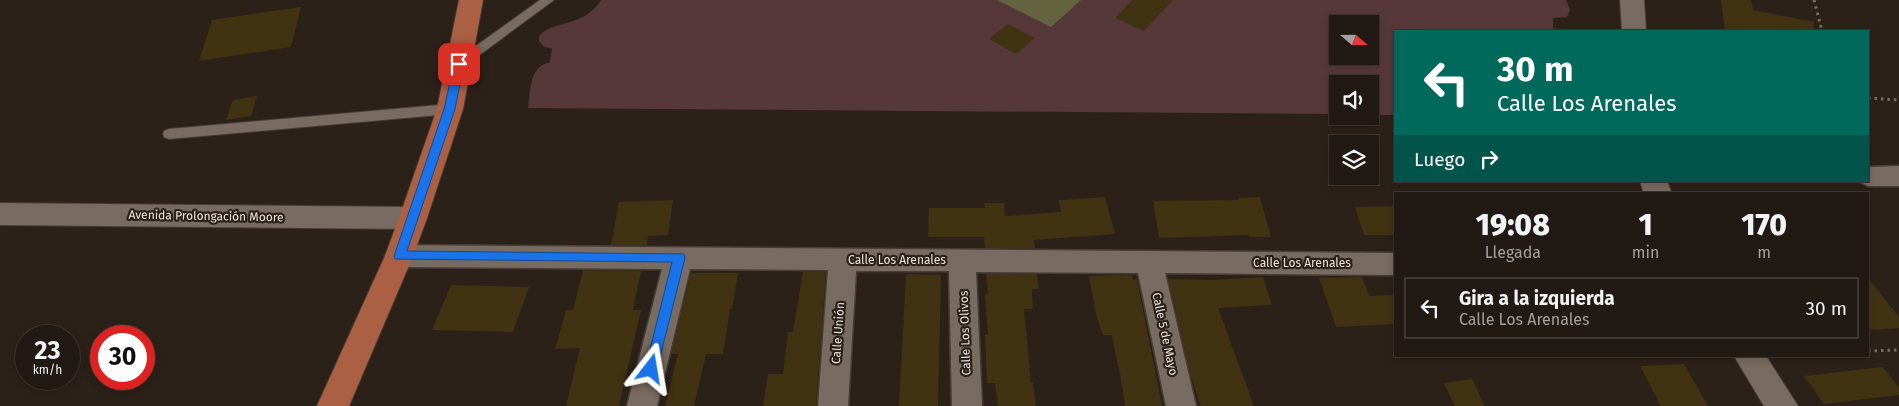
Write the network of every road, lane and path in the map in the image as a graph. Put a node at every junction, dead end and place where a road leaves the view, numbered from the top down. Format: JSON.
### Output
{"nodes":[{"id":1,"x":471,"y":0,"type":"edge"},
{"id":2,"x":548,"y":0,"type":"edge"},
{"id":3,"x":1632,"y":0,"type":"edge"},
{"id":4,"x":1814,"y":0,"type":"edge"},
{"id":5,"x":1634,"y":30,"type":"edge"},
{"id":6,"x":1822,"y":30,"type":"edge"},
{"id":7,"x":459,"y":64,"type":"junction"},
{"id":8,"x":1869,"y":98,"type":"edge"},
{"id":9,"x":1899,"y":100,"type":"edge"},
{"id":10,"x":450,"y":109,"type":"junction"},
{"id":11,"x":169,"y":134,"type":"dead end"},
{"id":12,"x":1869,"y":176,"type":"edge"},
{"id":13,"x":1899,"y":176,"type":"edge"},
{"id":14,"x":0,"y":214,"type":"edge"},
{"id":15,"x":413,"y":218,"type":"junction"},
{"id":16,"x":400,"y":256,"type":"junction"},
{"id":17,"x":680,"y":258,"type":"junction"},
{"id":18,"x":843,"y":259,"type":"junction"},
{"id":19,"x":962,"y":260,"type":"junction"},
{"id":20,"x":1150,"y":262,"type":"junction"},
{"id":21,"x":1394,"y":264,"type":"edge"},
{"id":22,"x":1899,"y":350,"type":"edge"},
{"id":23,"x":1869,"y":351,"type":"edge"},
{"id":24,"x":1750,"y":357,"type":"edge"},
{"id":25,"x":333,"y":406,"type":"edge"},
{"id":26,"x":642,"y":406,"type":"edge"},
{"id":27,"x":832,"y":406,"type":"edge"},
{"id":28,"x":967,"y":406,"type":"edge"},
{"id":29,"x":1181,"y":406,"type":"edge"},
{"id":30,"x":1782,"y":406,"type":"edge"}],
"edges":[{"from":1,"to":7,"type":"main road"},
{"from":2,"to":7,"type":"lane"},
{"from":3,"to":5,"type":"street"},
{"from":4,"to":6,"type":"path"},
{"from":7,"to":10,"type":"main road"},
{"from":8,"to":9,"type":"path"},
{"from":10,"to":11,"type":"lane"},
{"from":10,"to":15,"type":"main road"},
{"from":12,"to":13,"type":"street"},
{"from":14,"to":15,"type":"street","name":"Avenida Prolongación Moore"},
{"from":15,"to":16,"type":"main road"},
{"from":16,"to":17,"type":"street","name":"Calle Los Arenales"},
{"from":16,"to":25,"type":"main road"},
{"from":17,"to":18,"type":"street","name":"Calle Los Arenales"},
{"from":17,"to":26,"type":"street"},
{"from":18,"to":19,"type":"street","name":"Calle Los Arenales"},
{"from":18,"to":27,"type":"street","name":"Calle Unión"},
{"from":19,"to":20,"type":"street","name":"Calle Los Arenales"},
{"from":19,"to":28,"type":"street","name":"Calle Los Olivos"},
{"from":20,"to":21,"type":"street","name":"Calle Los Arenales"},
{"from":20,"to":29,"type":"street","name":"Calle 5 de Mayo"},
{"from":22,"to":23,"type":"path"},
{"from":24,"to":30,"type":"street"}]}
